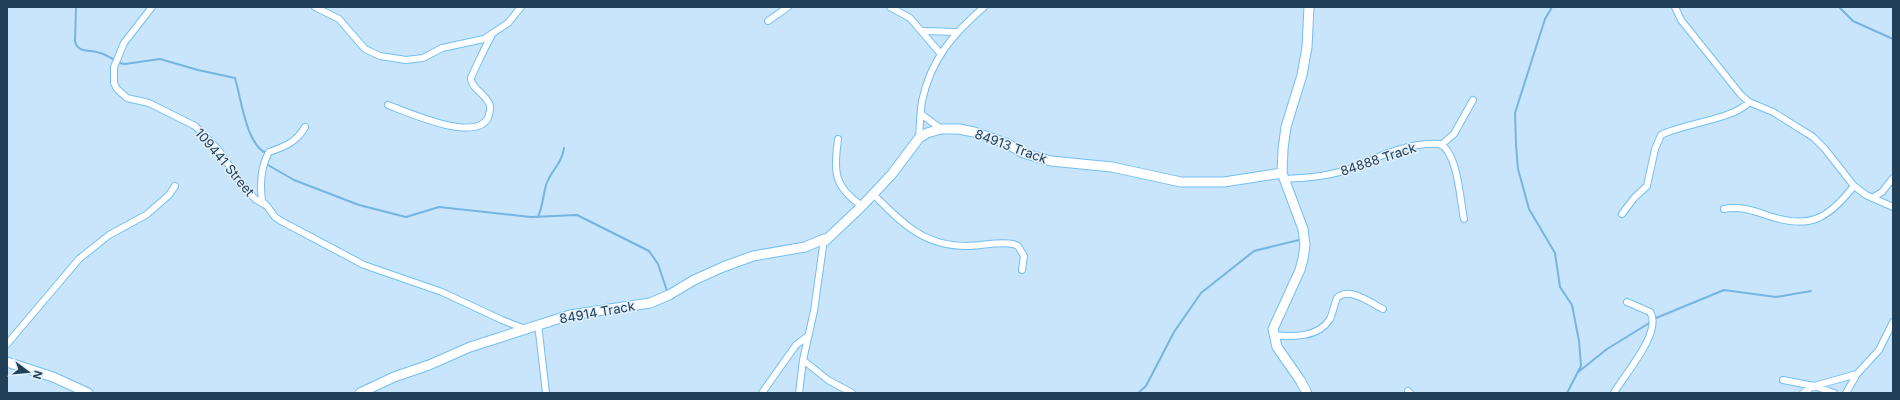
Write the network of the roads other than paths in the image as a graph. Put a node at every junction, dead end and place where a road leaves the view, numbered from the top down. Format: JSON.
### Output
{"nodes":[{"id":1,"x":152,"y":7,"type":"edge"},
{"id":2,"x":315,"y":7,"type":"edge"},
{"id":3,"x":521,"y":7,"type":"edge"},
{"id":4,"x":788,"y":7,"type":"edge"},
{"id":5,"x":890,"y":7,"type":"edge"},
{"id":6,"x":984,"y":7,"type":"edge"},
{"id":7,"x":1309,"y":7,"type":"edge"},
{"id":8,"x":1675,"y":7,"type":"edge"},
{"id":9,"x":768,"y":21,"type":"dead end"},
{"id":10,"x":923,"y":31,"type":"junction"},
{"id":11,"x":956,"y":32,"type":"junction"},
{"id":12,"x":492,"y":35,"type":"junction"},
{"id":13,"x":940,"y":53,"type":"junction"},
{"id":14,"x":1474,"y":100,"type":"dead end"},
{"id":15,"x":1749,"y":102,"type":"junction"},
{"id":16,"x":388,"y":105,"type":"dead end"},
{"id":17,"x":921,"y":114,"type":"junction"},
{"id":18,"x":305,"y":127,"type":"dead end"},
{"id":19,"x":941,"y":129,"type":"junction"},
{"id":20,"x":919,"y":138,"type":"junction"},
{"id":21,"x":838,"y":139,"type":"dead end"},
{"id":22,"x":1442,"y":145,"type":"junction"},
{"id":23,"x":1283,"y":176,"type":"junction"},
{"id":24,"x":1893,"y":178,"type":"edge"},
{"id":25,"x":174,"y":186,"type":"dead end"},
{"id":26,"x":1854,"y":186,"type":"junction"},
{"id":27,"x":873,"y":194,"type":"junction"},
{"id":28,"x":1872,"y":198,"type":"junction"},
{"id":29,"x":268,"y":206,"type":"junction"},
{"id":30,"x":862,"y":206,"type":"junction"},
{"id":31,"x":1893,"y":207,"type":"edge"},
{"id":32,"x":1724,"y":209,"type":"dead end"},
{"id":33,"x":1622,"y":214,"type":"dead end"},
{"id":34,"x":1464,"y":219,"type":"dead end"},
{"id":35,"x":827,"y":238,"type":"junction"},
{"id":36,"x":1022,"y":270,"type":"dead end"},
{"id":37,"x":1627,"y":302,"type":"dead end"},
{"id":38,"x":1384,"y":309,"type":"dead end"},
{"id":39,"x":1893,"y":322,"type":"edge"},
{"id":40,"x":538,"y":324,"type":"junction"},
{"id":41,"x":525,"y":329,"type":"junction"},
{"id":42,"x":1274,"y":335,"type":"junction"},
{"id":43,"x":808,"y":336,"type":"junction"},
{"id":44,"x":1886,"y":337,"type":"junction"},
{"id":45,"x":1893,"y":340,"type":"edge"},
{"id":46,"x":7,"y":344,"type":"edge"},
{"id":47,"x":803,"y":360,"type":"junction"},
{"id":48,"x":7,"y":362,"type":"edge"},
{"id":49,"x":1857,"y":374,"type":"junction"},
{"id":50,"x":1783,"y":380,"type":"dead end"},
{"id":51,"x":1814,"y":386,"type":"junction"},
{"id":52,"x":88,"y":393,"type":"edge"},
{"id":53,"x":360,"y":393,"type":"edge"},
{"id":54,"x":546,"y":393,"type":"edge"},
{"id":55,"x":762,"y":393,"type":"edge"},
{"id":56,"x":799,"y":393,"type":"edge"},
{"id":57,"x":852,"y":393,"type":"edge"},
{"id":58,"x":1307,"y":393,"type":"edge"},
{"id":59,"x":1614,"y":393,"type":"edge"},
{"id":60,"x":1803,"y":393,"type":"edge"},
{"id":61,"x":1834,"y":393,"type":"edge"},
{"id":62,"x":1846,"y":393,"type":"edge"}],
"edges":[{"from":1,"to":29,"type":"street","name":"109441 Street"},
{"from":2,"to":12,"type":"street"},
{"from":3,"to":12,"type":"street"},
{"from":4,"to":9,"type":"street"},
{"from":5,"to":10,"type":"street"},
{"from":6,"to":11,"type":"street"},
{"from":7,"to":23,"type":"street"},
{"from":8,"to":15,"type":"street"},
{"from":10,"to":11,"type":"street"},
{"from":10,"to":13,"type":"street"},
{"from":11,"to":13,"type":"street"},
{"from":12,"to":16,"type":"street"},
{"from":13,"to":17,"type":"street"},
{"from":14,"to":22,"type":"street"},
{"from":15,"to":26,"type":"street"},
{"from":15,"to":33,"type":"street"},
{"from":17,"to":19,"type":"street"},
{"from":17,"to":20,"type":"street"},
{"from":18,"to":29,"type":"street"},
{"from":19,"to":20,"type":"street","name":"84913 Track"},
{"from":19,"to":23,"type":"street","name":"84913 Track"},
{"from":20,"to":27,"type":"street","name":"84913 Track"},
{"from":21,"to":30,"type":"street"},
{"from":22,"to":23,"type":"street","name":"84888 Track"},
{"from":22,"to":34,"type":"street"},
{"from":23,"to":42,"type":"street"},
{"from":24,"to":28,"type":"street"},
{"from":25,"to":46,"type":"street"},
{"from":26,"to":28,"type":"street"},
{"from":26,"to":32,"type":"street"},
{"from":27,"to":30,"type":"street","name":"84913 Track"},
{"from":27,"to":36,"type":"street"},
{"from":28,"to":31,"type":"street"},
{"from":29,"to":41,"type":"street","name":"109441 Street"},
{"from":30,"to":35,"type":"street","name":"84913 Track"},
{"from":35,"to":40,"type":"street","name":"84914 Track"},
{"from":35,"to":43,"type":"street"},
{"from":37,"to":59,"type":"street"},
{"from":38,"to":42,"type":"street"},
{"from":39,"to":44,"type":"street"},
{"from":40,"to":41,"type":"street","name":"84914 Track"},
{"from":40,"to":54,"type":"street"},
{"from":41,"to":53,"type":"street","name":"84914 Track"},
{"from":42,"to":58,"type":"street"},
{"from":43,"to":47,"type":"street"},
{"from":43,"to":55,"type":"street"},
{"from":44,"to":45,"type":"street"},
{"from":44,"to":49,"type":"street"},
{"from":47,"to":56,"type":"street"},
{"from":47,"to":57,"type":"street"},
{"from":48,"to":52,"type":"street"},
{"from":49,"to":51,"type":"street"},
{"from":49,"to":62,"type":"street"},
{"from":50,"to":51,"type":"street"},
{"from":51,"to":60,"type":"street"},
{"from":51,"to":61,"type":"street"}]}
